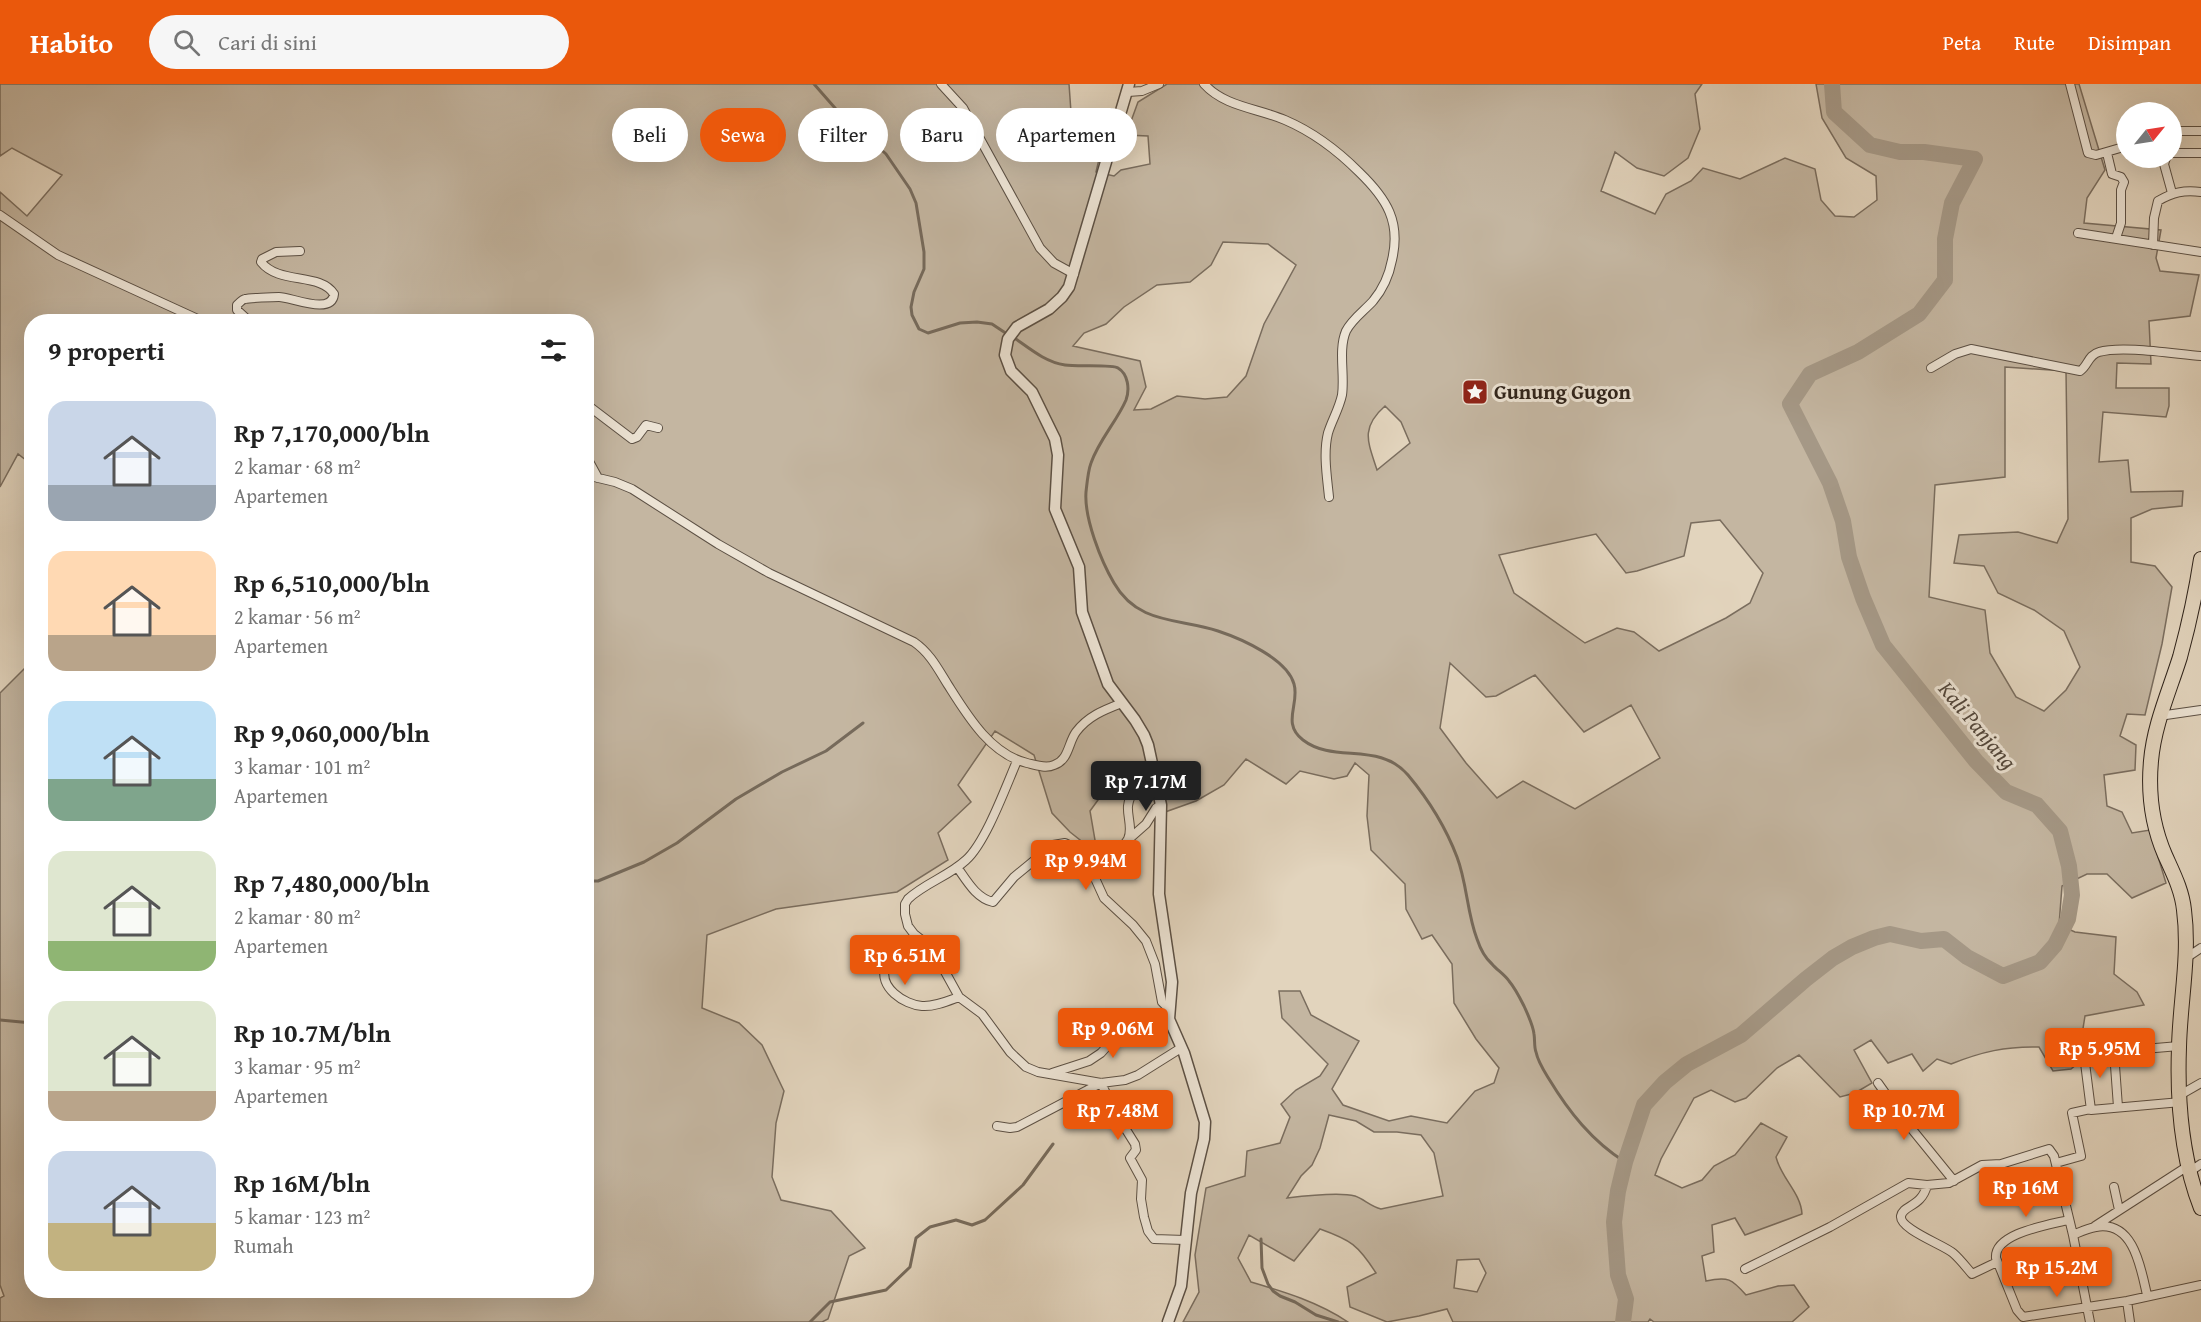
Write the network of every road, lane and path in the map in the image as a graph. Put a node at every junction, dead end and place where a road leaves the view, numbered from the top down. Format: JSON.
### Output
{"nodes":[{"id":1,"x":941,"y":84,"type":"edge"},
{"id":2,"x":1159,"y":84,"type":"edge"},
{"id":3,"x":1203,"y":84,"type":"edge"},
{"id":4,"x":2070,"y":84,"type":"edge"},
{"id":5,"x":1128,"y":88,"type":"edge"},
{"id":6,"x":2182,"y":131,"type":"edge"},
{"id":7,"x":2201,"y":131,"type":"edge"},
{"id":8,"x":2116,"y":150,"type":"edge"},
{"id":9,"x":2108,"y":153,"type":"junction"},
{"id":10,"x":2182,"y":153,"type":"edge"},
{"id":11,"x":2201,"y":153,"type":"edge"},
{"id":12,"x":2165,"y":168,"type":"edge"},
{"id":13,"x":2201,"y":192,"type":"edge"},
{"id":14,"x":2172,"y":193,"type":"junction"},
{"id":15,"x":0,"y":215,"type":"edge"},
{"id":16,"x":2078,"y":233,"type":"dead end"},
{"id":17,"x":2116,"y":238,"type":"junction"},
{"id":18,"x":2153,"y":245,"type":"junction"},
{"id":19,"x":300,"y":251,"type":"dead end"},
{"id":20,"x":2201,"y":252,"type":"edge"},
{"id":21,"x":1074,"y":274,"type":"junction"},
{"id":22,"x":187,"y":314,"type":"edge"},
{"id":23,"x":241,"y":314,"type":"edge"},
{"id":24,"x":2201,"y":356,"type":"edge"},
{"id":25,"x":1932,"y":368,"type":"dead end"},
{"id":26,"x":594,"y":410,"type":"edge"},
{"id":27,"x":658,"y":428,"type":"dead end"},
{"id":28,"x":594,"y":470,"type":"edge"},
{"id":29,"x":594,"y":476,"type":"edge"},
{"id":30,"x":598,"y":477,"type":"junction"},
{"id":31,"x":1329,"y":497,"type":"dead end"},
{"id":32,"x":2201,"y":559,"type":"edge"},
{"id":33,"x":1122,"y":704,"type":"junction"},
{"id":34,"x":2201,"y":710,"type":"edge"},
{"id":35,"x":2159,"y":716,"type":"junction"},
{"id":36,"x":1017,"y":761,"type":"junction"},
{"id":37,"x":1152,"y":766,"type":"junction"},
{"id":38,"x":1161,"y":805,"type":"junction"},
{"id":39,"x":1128,"y":839,"type":"junction"},
{"id":40,"x":1104,"y":862,"type":"junction"},
{"id":41,"x":957,"y":867,"type":"junction"},
{"id":42,"x":918,"y":937,"type":"junction"},
{"id":43,"x":2201,"y":948,"type":"edge"},
{"id":44,"x":2186,"y":965,"type":"junction"},
{"id":45,"x":959,"y":997,"type":"junction"},
{"id":46,"x":1169,"y":1014,"type":"junction"},
{"id":47,"x":2179,"y":1046,"type":"junction"},
{"id":48,"x":1181,"y":1048,"type":"junction"},
{"id":49,"x":2114,"y":1052,"type":"junction"},
{"id":50,"x":1048,"y":1074,"type":"junction"},
{"id":51,"x":1101,"y":1083,"type":"junction"},
{"id":52,"x":1878,"y":1083,"type":"dead end"},
{"id":53,"x":2201,"y":1083,"type":"edge"},
{"id":54,"x":2181,"y":1098,"type":"junction"},
{"id":55,"x":2118,"y":1107,"type":"junction"},
{"id":56,"x":2090,"y":1109,"type":"junction"},
{"id":57,"x":997,"y":1126,"type":"dead end"},
{"id":58,"x":2056,"y":1163,"type":"junction"},
{"id":59,"x":2193,"y":1167,"type":"edge"},
{"id":60,"x":1954,"y":1181,"type":"junction"},
{"id":61,"x":1927,"y":1185,"type":"junction"},
{"id":62,"x":2114,"y":1187,"type":"dead end"},
{"id":63,"x":2201,"y":1208,"type":"edge"},
{"id":64,"x":2119,"y":1210,"type":"junction"},
{"id":65,"x":2068,"y":1220,"type":"junction"},
{"id":66,"x":2094,"y":1227,"type":"junction"},
{"id":67,"x":2073,"y":1235,"type":"junction"},
{"id":68,"x":1185,"y":1240,"type":"junction"},
{"id":69,"x":1997,"y":1262,"type":"junction"},
{"id":70,"x":1745,"y":1269,"type":"dead end"},
{"id":71,"x":2201,"y":1285,"type":"edge"},
{"id":72,"x":2147,"y":1295,"type":"junction"},
{"id":73,"x":2127,"y":1301,"type":"junction"},
{"id":74,"x":2089,"y":1307,"type":"junction"},
{"id":75,"x":1168,"y":1322,"type":"edge"},
{"id":76,"x":2090,"y":1322,"type":"edge"},
{"id":77,"x":2130,"y":1322,"type":"edge"}],
"edges":[{"from":1,"to":21,"type":"street"},
{"from":2,"to":5,"type":"street"},
{"from":3,"to":31,"type":"street"},
{"from":4,"to":9,"type":"street"},
{"from":5,"to":21,"type":"street"},
{"from":6,"to":7,"type":"street"},
{"from":8,"to":9,"type":"street"},
{"from":9,"to":17,"type":"street"},
{"from":10,"to":11,"type":"street"},
{"from":12,"to":14,"type":"street"},
{"from":13,"to":14,"type":"street"},
{"from":14,"to":18,"type":"street"},
{"from":15,"to":22,"type":"street"},
{"from":16,"to":17,"type":"street"},
{"from":17,"to":18,"type":"street"},
{"from":18,"to":20,"type":"street"},
{"from":19,"to":23,"type":"street"},
{"from":21,"to":33,"type":"street"},
{"from":24,"to":25,"type":"street"},
{"from":26,"to":27,"type":"street"},
{"from":28,"to":30,"type":"street"},
{"from":29,"to":30,"type":"street"},
{"from":30,"to":36,"type":"street"},
{"from":32,"to":35,"type":"main road"},
{"from":33,"to":36,"type":"street"},
{"from":33,"to":37,"type":"street"},
{"from":34,"to":35,"type":"street"},
{"from":35,"to":44,"type":"main road"},
{"from":36,"to":41,"type":"street"},
{"from":37,"to":38,"type":"street"},
{"from":37,"to":39,"type":"street"},
{"from":38,"to":39,"type":"street"},
{"from":38,"to":46,"type":"street"},
{"from":39,"to":40,"type":"street"},
{"from":40,"to":41,"type":"street"},
{"from":40,"to":46,"type":"street"},
{"from":41,"to":42,"type":"street"},
{"from":42,"to":45,"type":"street"},
{"from":42,"to":45,"type":"street"},
{"from":43,"to":44,"type":"street"},
{"from":44,"to":47,"type":"main road"},
{"from":45,"to":50,"type":"street"},
{"from":46,"to":48,"type":"street"},
{"from":46,"to":50,"type":"street"},
{"from":47,"to":49,"type":"street"},
{"from":47,"to":54,"type":"main road"},
{"from":48,"to":51,"type":"street"},
{"from":48,"to":68,"type":"street"},
{"from":49,"to":55,"type":"street"},
{"from":49,"to":56,"type":"street"},
{"from":50,"to":51,"type":"street"},
{"from":51,"to":57,"type":"street"},
{"from":51,"to":68,"type":"street"},
{"from":52,"to":60,"type":"street"},
{"from":53,"to":54,"type":"street"},
{"from":54,"to":55,"type":"street"},
{"from":54,"to":59,"type":"main road"},
{"from":55,"to":56,"type":"street"},
{"from":56,"to":58,"type":"street"},
{"from":58,"to":60,"type":"street"},
{"from":58,"to":65,"type":"street"},
{"from":59,"to":63,"type":"main road"},
{"from":59,"to":64,"type":"street"},
{"from":60,"to":61,"type":"street"},
{"from":61,"to":69,"type":"street"},
{"from":61,"to":70,"type":"street"},
{"from":62,"to":64,"type":"street"},
{"from":64,"to":66,"type":"street"},
{"from":65,"to":67,"type":"street"},
{"from":65,"to":69,"type":"street"},
{"from":66,"to":67,"type":"street"},
{"from":66,"to":72,"type":"street"},
{"from":67,"to":74,"type":"street"},
{"from":68,"to":75,"type":"street"},
{"from":69,"to":74,"type":"street"},
{"from":71,"to":72,"type":"street"},
{"from":72,"to":73,"type":"street"},
{"from":73,"to":74,"type":"street"},
{"from":73,"to":77,"type":"street"},
{"from":74,"to":76,"type":"street"}]}
